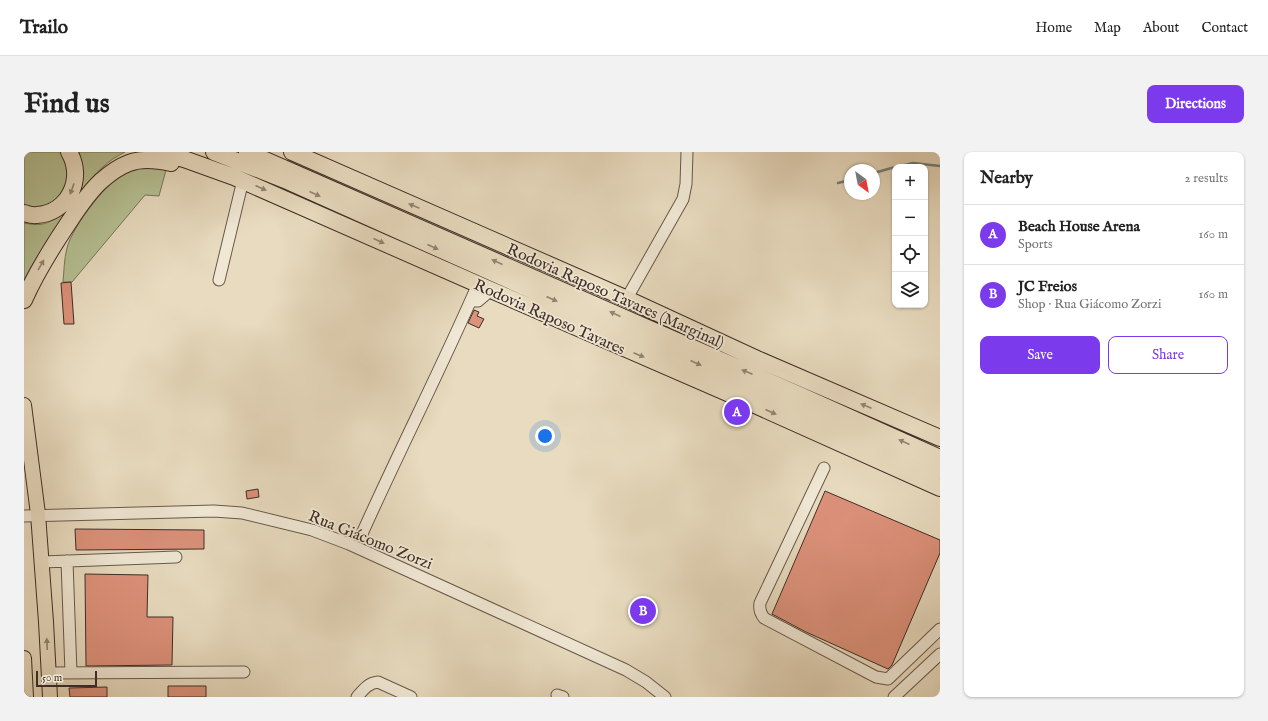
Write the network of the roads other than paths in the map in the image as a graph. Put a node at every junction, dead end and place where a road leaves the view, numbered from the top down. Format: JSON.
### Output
{"nodes":[{"id":1,"x":69,"y":152,"type":"edge"},
{"id":2,"x":158,"y":152,"type":"edge"},
{"id":3,"x":214,"y":152,"type":"edge"},
{"id":4,"x":247,"y":152,"type":"edge"},
{"id":5,"x":292,"y":152,"type":"edge"},
{"id":6,"x":687,"y":152,"type":"edge"},
{"id":7,"x":239,"y":178,"type":"junction"},
{"id":8,"x":24,"y":213,"type":"edge"},
{"id":9,"x":219,"y":280,"type":"dead end"},
{"id":10,"x":484,"y":287,"type":"junction"},
{"id":11,"x":627,"y":298,"type":"junction"},
{"id":12,"x":24,"y":300,"type":"edge"},
{"id":13,"x":24,"y":412,"type":"edge"},
{"id":14,"x":940,"y":438,"type":"edge"},
{"id":15,"x":940,"y":458,"type":"edge"},
{"id":16,"x":824,"y":468,"type":"dead end"},
{"id":17,"x":940,"y":471,"type":"edge"},
{"id":18,"x":940,"y":488,"type":"edge"},
{"id":19,"x":38,"y":514,"type":"junction"},
{"id":20,"x":24,"y":516,"type":"edge"},
{"id":21,"x":361,"y":536,"type":"dead end"},
{"id":22,"x":176,"y":558,"type":"dead end"},
{"id":23,"x":67,"y":561,"type":"junction"},
{"id":24,"x":42,"y":562,"type":"junction"},
{"id":25,"x":940,"y":629,"type":"edge"},
{"id":26,"x":940,"y":654,"type":"edge"},
{"id":27,"x":24,"y":658,"type":"edge"},
{"id":28,"x":244,"y":672,"type":"dead end"},
{"id":29,"x":49,"y":673,"type":"junction"},
{"id":30,"x":71,"y":673,"type":"junction"},
{"id":31,"x":26,"y":697,"type":"edge"},
{"id":32,"x":50,"y":697,"type":"edge"},
{"id":33,"x":357,"y":697,"type":"edge"},
{"id":34,"x":411,"y":697,"type":"edge"},
{"id":35,"x":666,"y":697,"type":"edge"},
{"id":36,"x":894,"y":697,"type":"edge"}],
"edges":[{"from":1,"to":8,"type":"highway","one_way":true},
{"from":2,"to":7,"type":"highway","name":"Rodovia Raposo Tavares"},
{"from":3,"to":17,"type":"highway","name":"Rodovia Raposo Tavares","one_way":true},
{"from":15,"to":4,"type":"highway","name":"Rodovia Raposo Tavares","one_way":true},
{"from":11,"to":5,"type":"highway","name":"Rodovia Raposo Tavares (Marginal)","one_way":true},
{"from":6,"to":11,"type":"street"},
{"from":7,"to":9,"type":"street"},
{"from":7,"to":10,"type":"highway","name":"Rodovia Raposo Tavares","one_way":true},
{"from":12,"to":7,"type":"highway","one_way":true},
{"from":10,"to":18,"type":"highway","name":"Rodovia Raposo Tavares","one_way":true},
{"from":10,"to":21,"type":"street"},
{"from":14,"to":11,"type":"highway","name":"Rodovia Raposo Tavares (Marginal)","one_way":true},
{"from":13,"to":19,"type":"main road"},
{"from":16,"to":25,"type":"street"},
{"from":19,"to":20,"type":"street","name":"Rua Giácomo Zorzi"},
{"from":19,"to":24,"type":"main road"},
{"from":19,"to":35,"type":"street","name":"Rua Giácomo Zorzi"},
{"from":22,"to":23,"type":"street"},
{"from":23,"to":24,"type":"street"},
{"from":23,"to":30,"type":"street"},
{"from":29,"to":24,"type":"main road","one_way":true},
{"from":26,"to":36,"type":"street"},
{"from":27,"to":31,"type":"main road"},
{"from":28,"to":30,"type":"street"},
{"from":29,"to":30,"type":"street"},
{"from":29,"to":32,"type":"main road"},
{"from":33,"to":34,"type":"street"}]}
